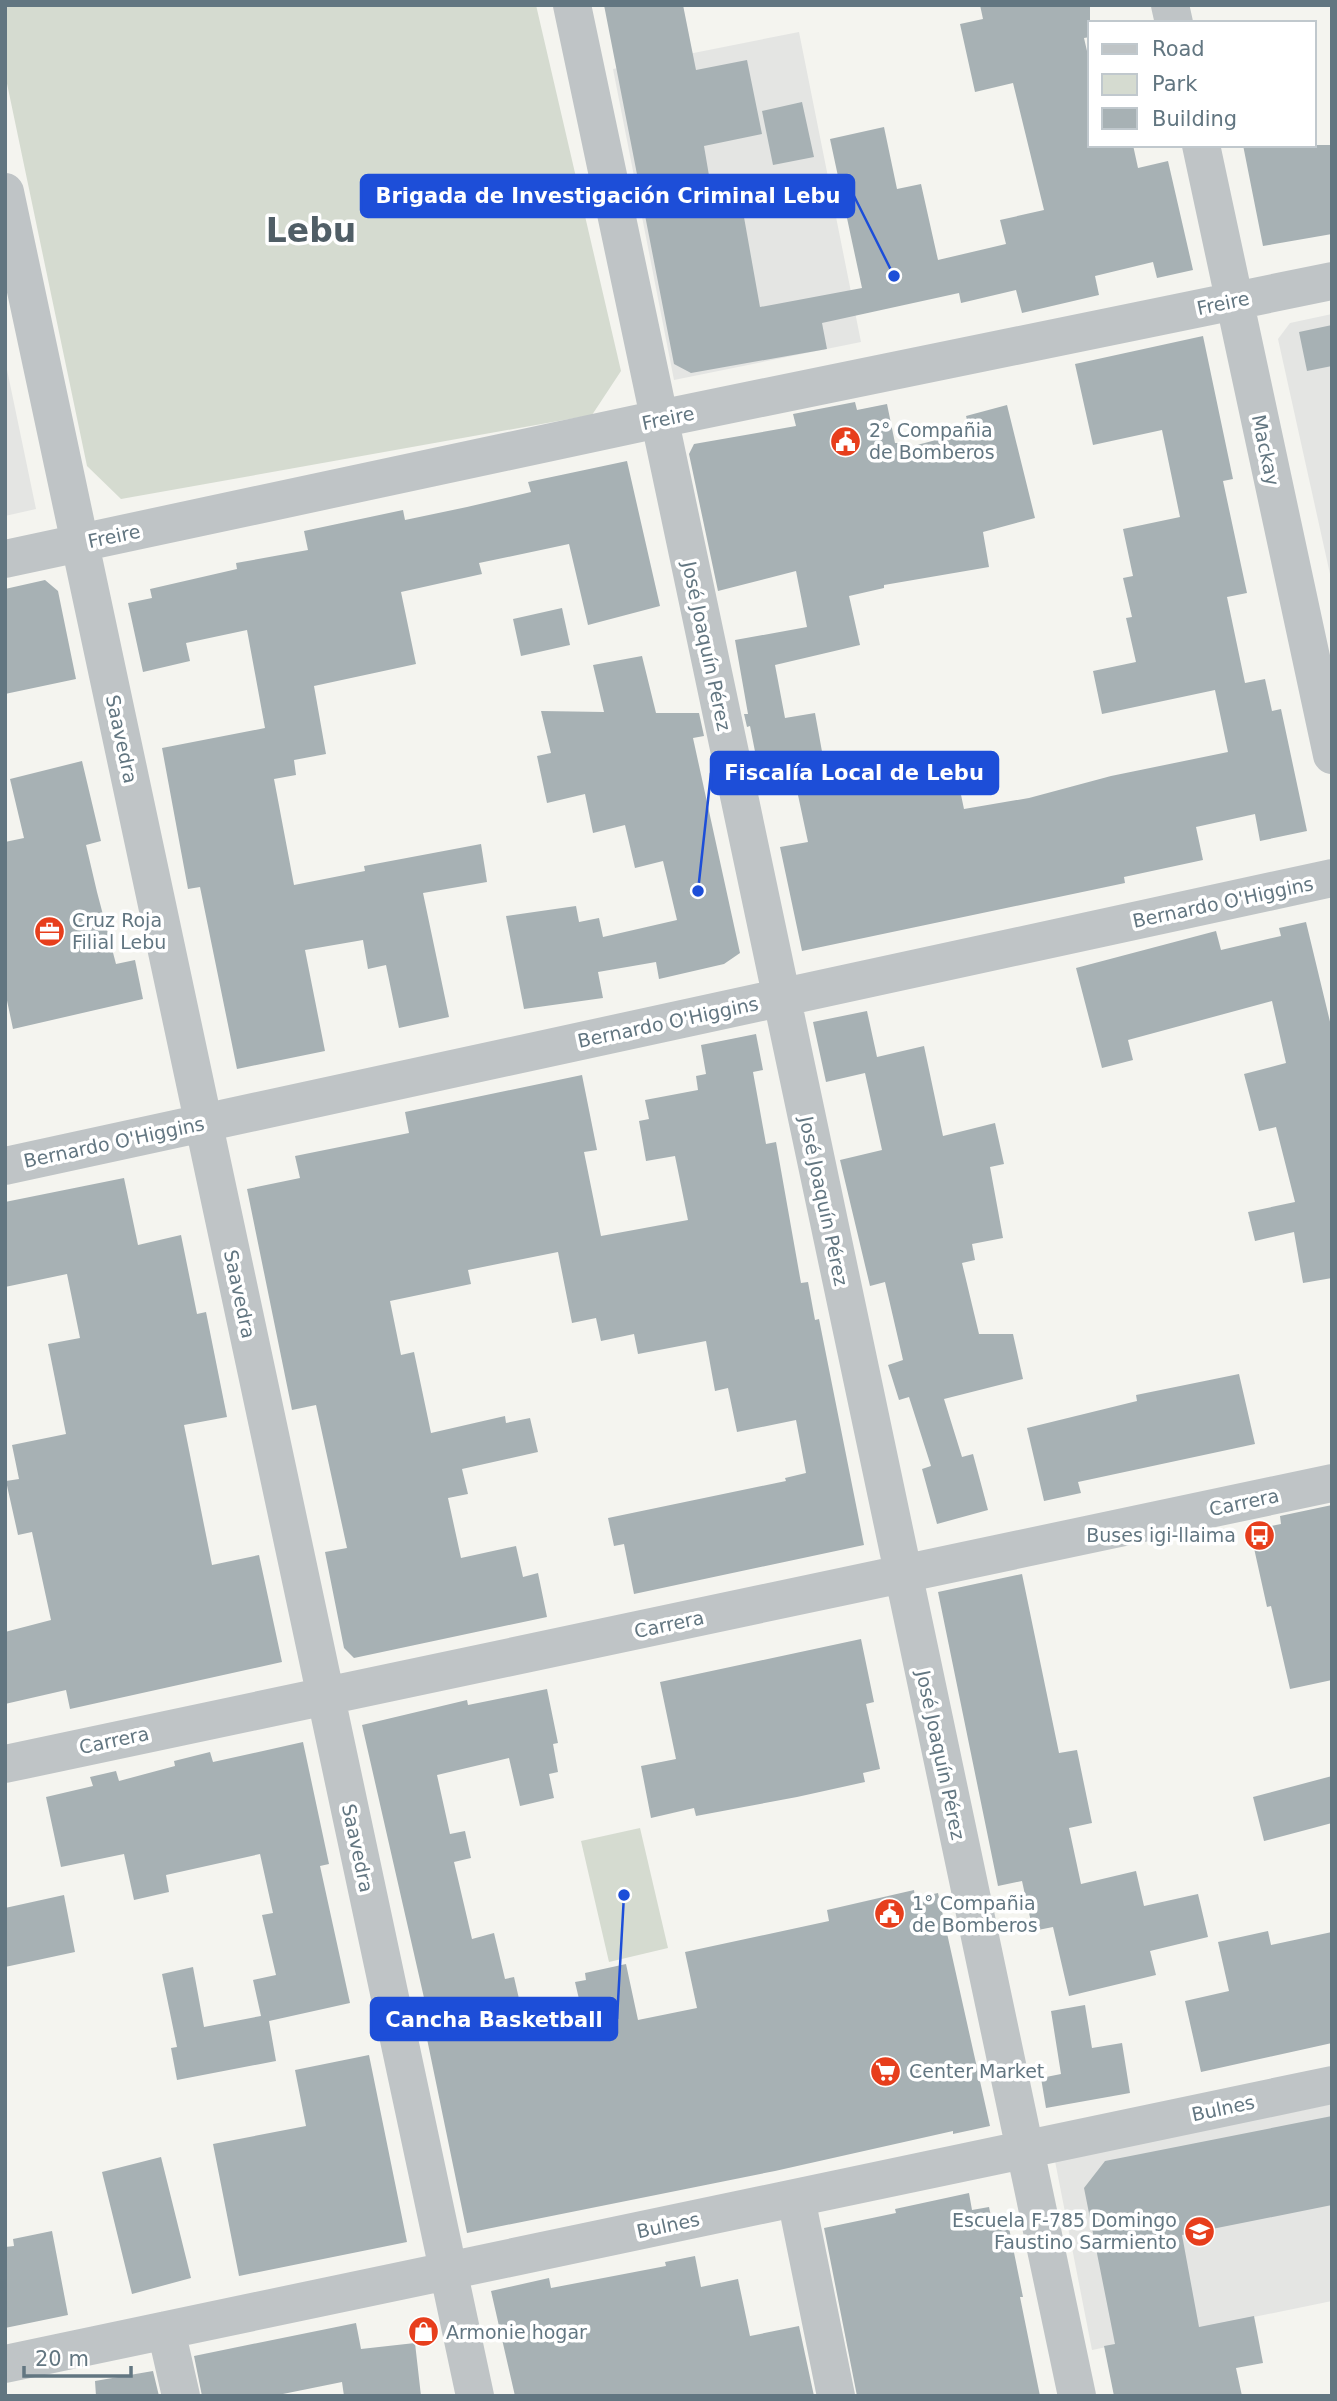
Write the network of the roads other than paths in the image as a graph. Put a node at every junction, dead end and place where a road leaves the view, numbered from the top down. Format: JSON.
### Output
{"nodes":[{"id":1,"x":572,"y":5,"type":"edge"},
{"id":2,"x":1200,"y":147,"type":"edge"},
{"id":3,"x":5,"y":192,"type":"edge"},
{"id":4,"x":1332,"y":281,"type":"edge"},
{"id":5,"x":1234,"y":301,"type":"junction"},
{"id":6,"x":659,"y":419,"type":"junction"},
{"id":7,"x":80,"y":543,"type":"junction"},
{"id":8,"x":5,"y":559,"type":"edge"},
{"id":9,"x":1332,"y":755,"type":"edge"},
{"id":10,"x":1332,"y":878,"type":"edge"},
{"id":11,"x":781,"y":998,"type":"junction"},
{"id":12,"x":203,"y":1123,"type":"junction"},
{"id":13,"x":5,"y":1166,"type":"edge"},
{"id":14,"x":1332,"y":1483,"type":"edge"},
{"id":15,"x":904,"y":1576,"type":"junction"},
{"id":16,"x":325,"y":1695,"type":"junction"},
{"id":17,"x":5,"y":1764,"type":"edge"},
{"id":18,"x":1332,"y":2085,"type":"edge"},
{"id":19,"x":1025,"y":2150,"type":"junction"},
{"id":20,"x":796,"y":2198,"type":"junction"},
{"id":21,"x":448,"y":2271,"type":"junction"},
{"id":22,"x":166,"y":2330,"type":"junction"},
{"id":23,"x":5,"y":2364,"type":"edge"},
{"id":24,"x":181,"y":2396,"type":"edge"},
{"id":25,"x":475,"y":2396,"type":"edge"},
{"id":26,"x":836,"y":2396,"type":"edge"},
{"id":27,"x":1077,"y":2396,"type":"edge"}],
"edges":[{"from":1,"to":6,"type":"street","name":"José Joaquín Pérez"},
{"from":2,"to":5,"type":"street","name":"Mackay"},
{"from":3,"to":7,"type":"street","name":"Saavedra"},
{"from":4,"to":5,"type":"street","name":"Freire"},
{"from":5,"to":6,"type":"street","name":"Freire"},
{"from":5,"to":9,"type":"street","name":"Mackay"},
{"from":6,"to":7,"type":"street","name":"Freire"},
{"from":6,"to":11,"type":"street","name":"José Joaquín Pérez"},
{"from":7,"to":8,"type":"street","name":"Freire"},
{"from":7,"to":12,"type":"street","name":"Saavedra"},
{"from":10,"to":11,"type":"street","name":"Bernardo O'Higgins"},
{"from":11,"to":12,"type":"street","name":"Bernardo O'Higgins"},
{"from":11,"to":15,"type":"street","name":"José Joaquín Pérez"},
{"from":12,"to":13,"type":"street","name":"Bernardo O'Higgins"},
{"from":12,"to":16,"type":"street","name":"Saavedra"},
{"from":14,"to":15,"type":"street","name":"Carrera"},
{"from":15,"to":16,"type":"street","name":"Carrera"},
{"from":15,"to":19,"type":"street","name":"José Joaquín Pérez"},
{"from":16,"to":17,"type":"street","name":"Carrera"},
{"from":16,"to":21,"type":"street","name":"Saavedra"},
{"from":18,"to":19,"type":"street","name":"Bulnes"},
{"from":19,"to":20,"type":"street","name":"Bulnes"},
{"from":19,"to":27,"type":"street","name":"José Joaquín Pérez"},
{"from":20,"to":21,"type":"street","name":"Bulnes"},
{"from":20,"to":26,"type":"street"},
{"from":21,"to":22,"type":"street","name":"Bulnes"},
{"from":21,"to":25,"type":"street","name":"Saavedra"},
{"from":22,"to":23,"type":"street","name":"Bulnes"},
{"from":22,"to":24,"type":"street"}]}
